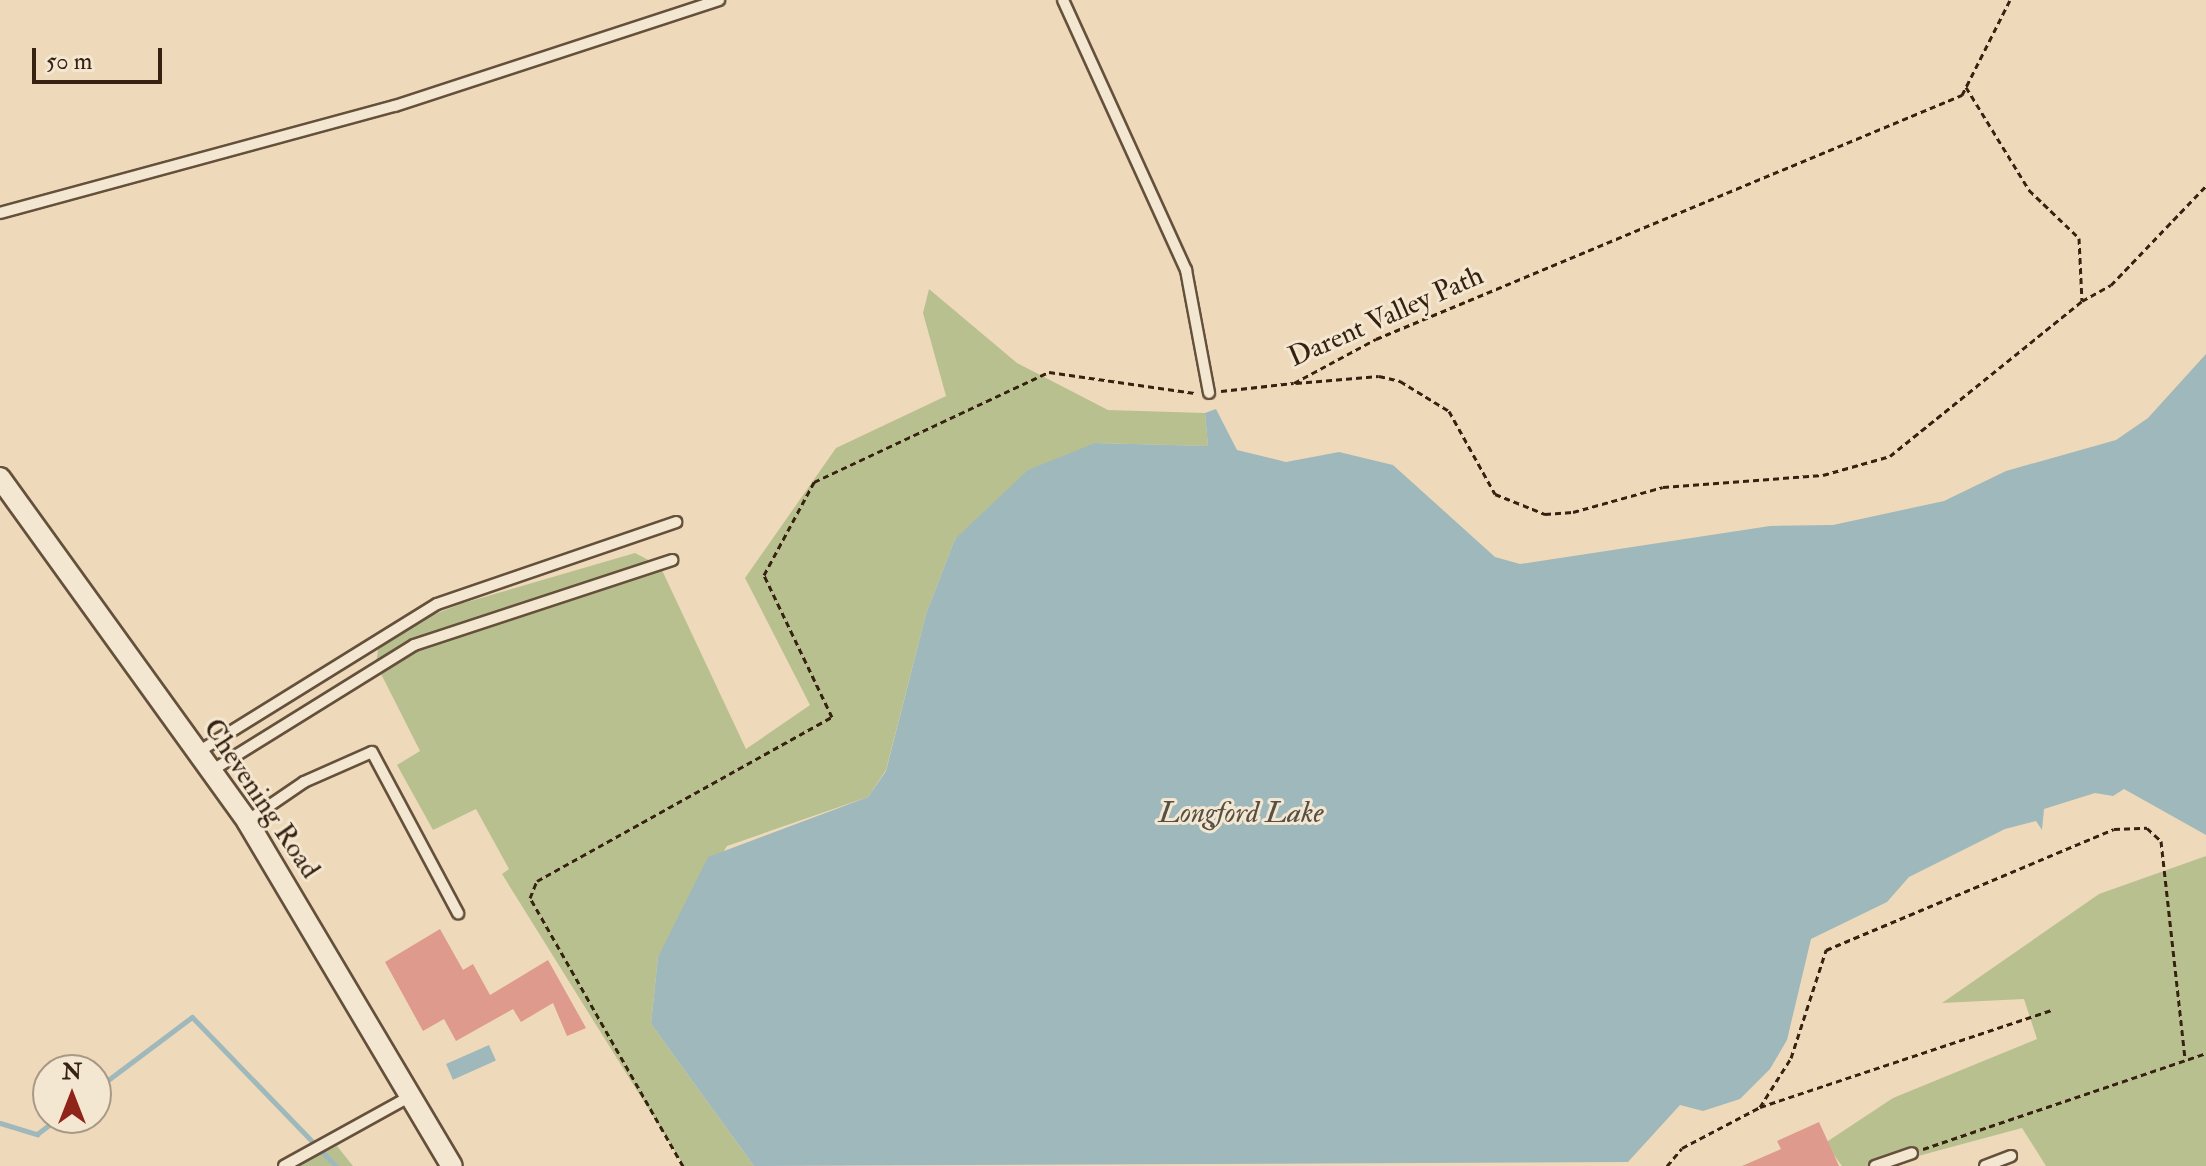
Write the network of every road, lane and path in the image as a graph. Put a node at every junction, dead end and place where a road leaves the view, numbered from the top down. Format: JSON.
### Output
{"nodes":[{"id":1,"x":719,"y":0,"type":"edge"},
{"id":2,"x":1063,"y":0,"type":"edge"},
{"id":3,"x":2010,"y":0,"type":"edge"},
{"id":4,"x":1966,"y":87,"type":"junction"},
{"id":5,"x":2206,"y":186,"type":"edge"},
{"id":6,"x":0,"y":213,"type":"edge"},
{"id":7,"x":2082,"y":301,"type":"junction"},
{"id":8,"x":1294,"y":383,"type":"junction"},
{"id":9,"x":1209,"y":393,"type":"junction"},
{"id":10,"x":0,"y":478,"type":"edge"},
{"id":11,"x":676,"y":522,"type":"dead end"},
{"id":12,"x":672,"y":560,"type":"dead end"},
{"id":13,"x":198,"y":752,"type":"junction"},
{"id":14,"x":211,"y":771,"type":"junction"},
{"id":15,"x":247,"y":821,"type":"junction"},
{"id":16,"x":458,"y":913,"type":"dead end"},
{"id":17,"x":2052,"y":1010,"type":"dead end"},
{"id":18,"x":2206,"y":1053,"type":"edge"},
{"id":19,"x":2185,"y":1060,"type":"junction"},
{"id":20,"x":411,"y":1096,"type":"junction"},
{"id":21,"x":1760,"y":1107,"type":"junction"},
{"id":22,"x":1912,"y":1153,"type":"joint"},
{"id":23,"x":2011,"y":1156,"type":"dead end"},
{"id":24,"x":284,"y":1166,"type":"edge"},
{"id":25,"x":452,"y":1166,"type":"edge"},
{"id":26,"x":683,"y":1166,"type":"edge"},
{"id":27,"x":1667,"y":1166,"type":"edge"},
{"id":28,"x":1875,"y":1166,"type":"edge"},
{"id":29,"x":1985,"y":1166,"type":"edge"}],
"edges":[{"from":1,"to":6,"type":"lane"},
{"from":2,"to":9,"type":"lane"},
{"from":3,"to":4,"type":"path"},
{"from":4,"to":7,"type":"path"},
{"from":4,"to":8,"type":"path","name":"Darent Valley Path"},
{"from":5,"to":7,"type":"path"},
{"from":7,"to":8,"type":"path"},
{"from":8,"to":9,"type":"path","name":"Darent Valley Path"},
{"from":9,"to":26,"type":"path","name":"Darent Valley Path"},
{"from":10,"to":13,"type":"street","name":"Chevening Road"},
{"from":11,"to":13,"type":"lane"},
{"from":12,"to":14,"type":"lane"},
{"from":13,"to":14,"type":"street","name":"Chevening Road"},
{"from":14,"to":15,"type":"street","name":"Chevening Road"},
{"from":15,"to":16,"type":"lane"},
{"from":15,"to":20,"type":"street","name":"Chevening Road"},
{"from":17,"to":21,"type":"path"},
{"from":18,"to":19,"type":"path"},
{"from":19,"to":21,"type":"path"},
{"from":19,"to":22,"type":"path"},
{"from":20,"to":24,"type":"lane"},
{"from":20,"to":25,"type":"street","name":"Chevening Road"},
{"from":21,"to":27,"type":"path"},
{"from":22,"to":28,"type":"lane"},
{"from":23,"to":29,"type":"lane"}]}
